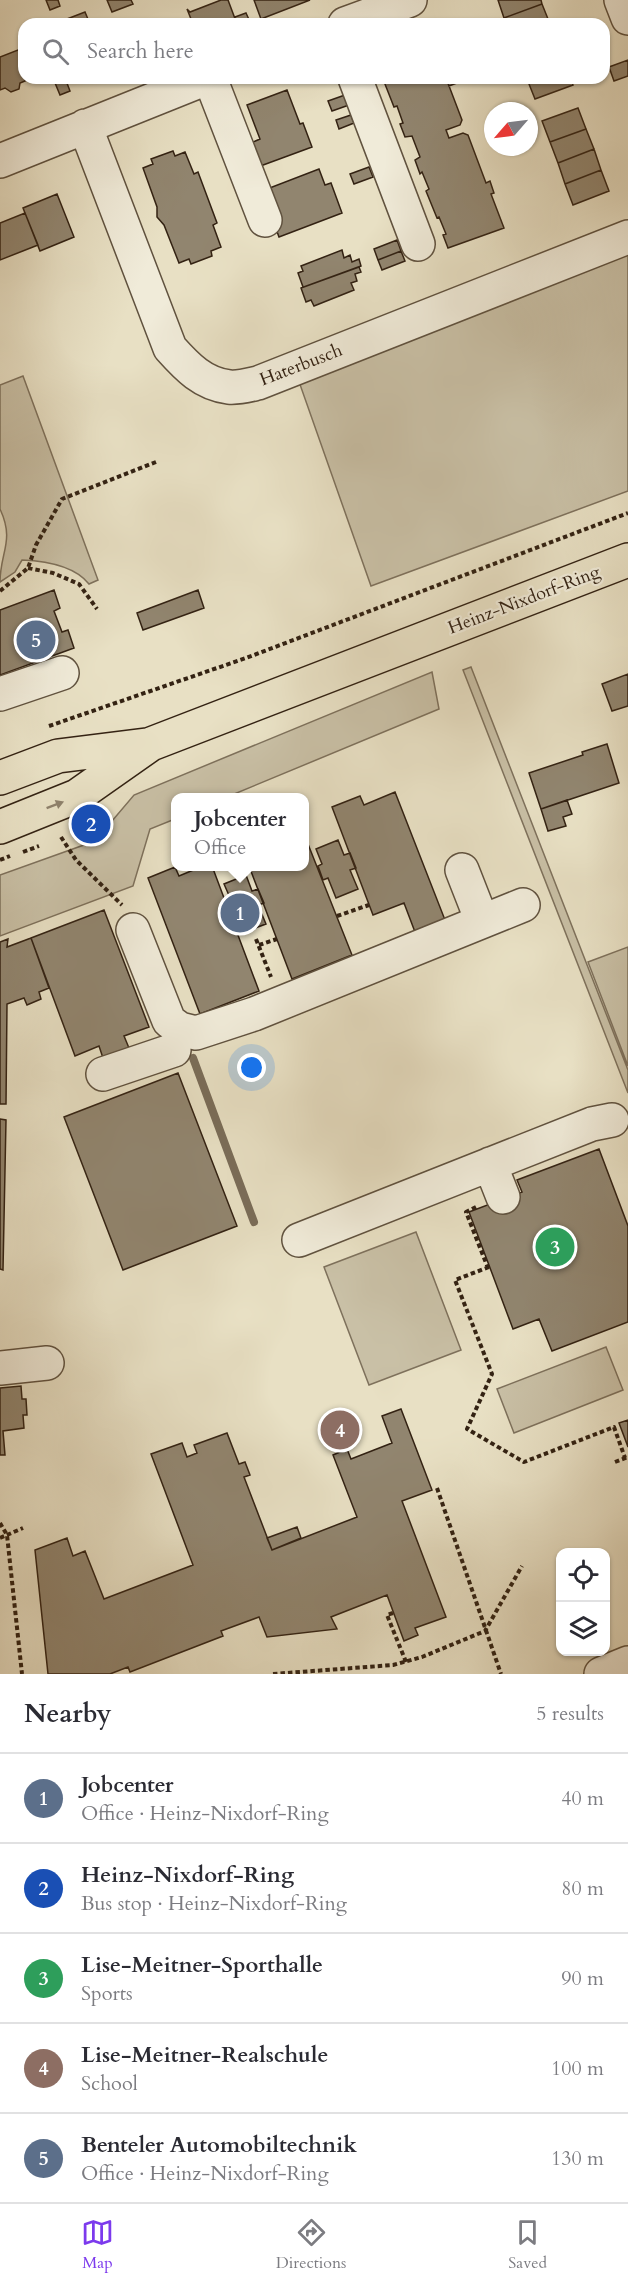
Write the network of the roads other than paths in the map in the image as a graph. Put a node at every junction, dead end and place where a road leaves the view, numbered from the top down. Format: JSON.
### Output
{"nodes":[{"id":1,"x":411,"y":0,"type":"edge"},
{"id":2,"x":621,"y":0,"type":"edge"},
{"id":3,"x":362,"y":18,"type":"edge"},
{"id":4,"x":628,"y":18,"type":"edge"},
{"id":5,"x":194,"y":84,"type":"edge"},
{"id":6,"x":211,"y":84,"type":"edge"},
{"id":7,"x":357,"y":84,"type":"edge"},
{"id":8,"x":85,"y":126,"type":"junction"},
{"id":9,"x":0,"y":161,"type":"edge"},
{"id":10,"x":265,"y":220,"type":"dead end"},
{"id":11,"x":628,"y":237,"type":"edge"},
{"id":12,"x":418,"y":244,"type":"dead end"},
{"id":13,"x":628,"y":560,"type":"edge"},
{"id":14,"x":62,"y":674,"type":"dead end"},
{"id":15,"x":0,"y":694,"type":"edge"},
{"id":16,"x":151,"y":744,"type":"junction"},
{"id":17,"x":0,"y":778,"type":"edge"},
{"id":18,"x":0,"y":827,"type":"edge"},
{"id":19,"x":462,"y":870,"type":"dead end"},
{"id":20,"x":523,"y":905,"type":"dead end"},
{"id":21,"x":482,"y":921,"type":"junction"},
{"id":22,"x":133,"y":930,"type":"road end"},
{"id":23,"x":174,"y":1050,"type":"dead end"},
{"id":24,"x":103,"y":1074,"type":"dead end"},
{"id":25,"x":612,"y":1120,"type":"dead end"},
{"id":26,"x":490,"y":1164,"type":"junction"},
{"id":27,"x":503,"y":1197,"type":"road end"},
{"id":28,"x":299,"y":1240,"type":"dead end"},
{"id":29,"x":47,"y":1363,"type":"dead end"},
{"id":30,"x":0,"y":1368,"type":"edge"},
{"id":31,"x":628,"y":1663,"type":"edge"},
{"id":32,"x":601,"y":1674,"type":"edge"}],
"edges":[{"from":1,"to":3,"type":"street"},
{"from":2,"to":4,"type":"street"},
{"from":5,"to":8,"type":"street"},
{"from":6,"to":10,"type":"street"},
{"from":7,"to":12,"type":"street"},
{"from":8,"to":9,"type":"street"},
{"from":8,"to":11,"type":"street","name":"Haterbusch"},
{"from":13,"to":16,"type":"main road","name":"Heinz-Nixdorf-Ring"},
{"from":14,"to":15,"type":"street"},
{"from":16,"to":17,"type":"main road","name":"Heinz-Nixdorf-Ring"},
{"from":18,"to":16,"type":"main road","name":"Heinz-Nixdorf-Ring","one_way":true},
{"from":19,"to":21,"type":"street"},
{"from":20,"to":21,"type":"street"},
{"from":21,"to":22,"type":"street"},
{"from":23,"to":24,"type":"street"},
{"from":25,"to":26,"type":"street"},
{"from":26,"to":27,"type":"street"},
{"from":26,"to":28,"type":"street"},
{"from":29,"to":30,"type":"street"},
{"from":31,"to":32,"type":"street"}]}
